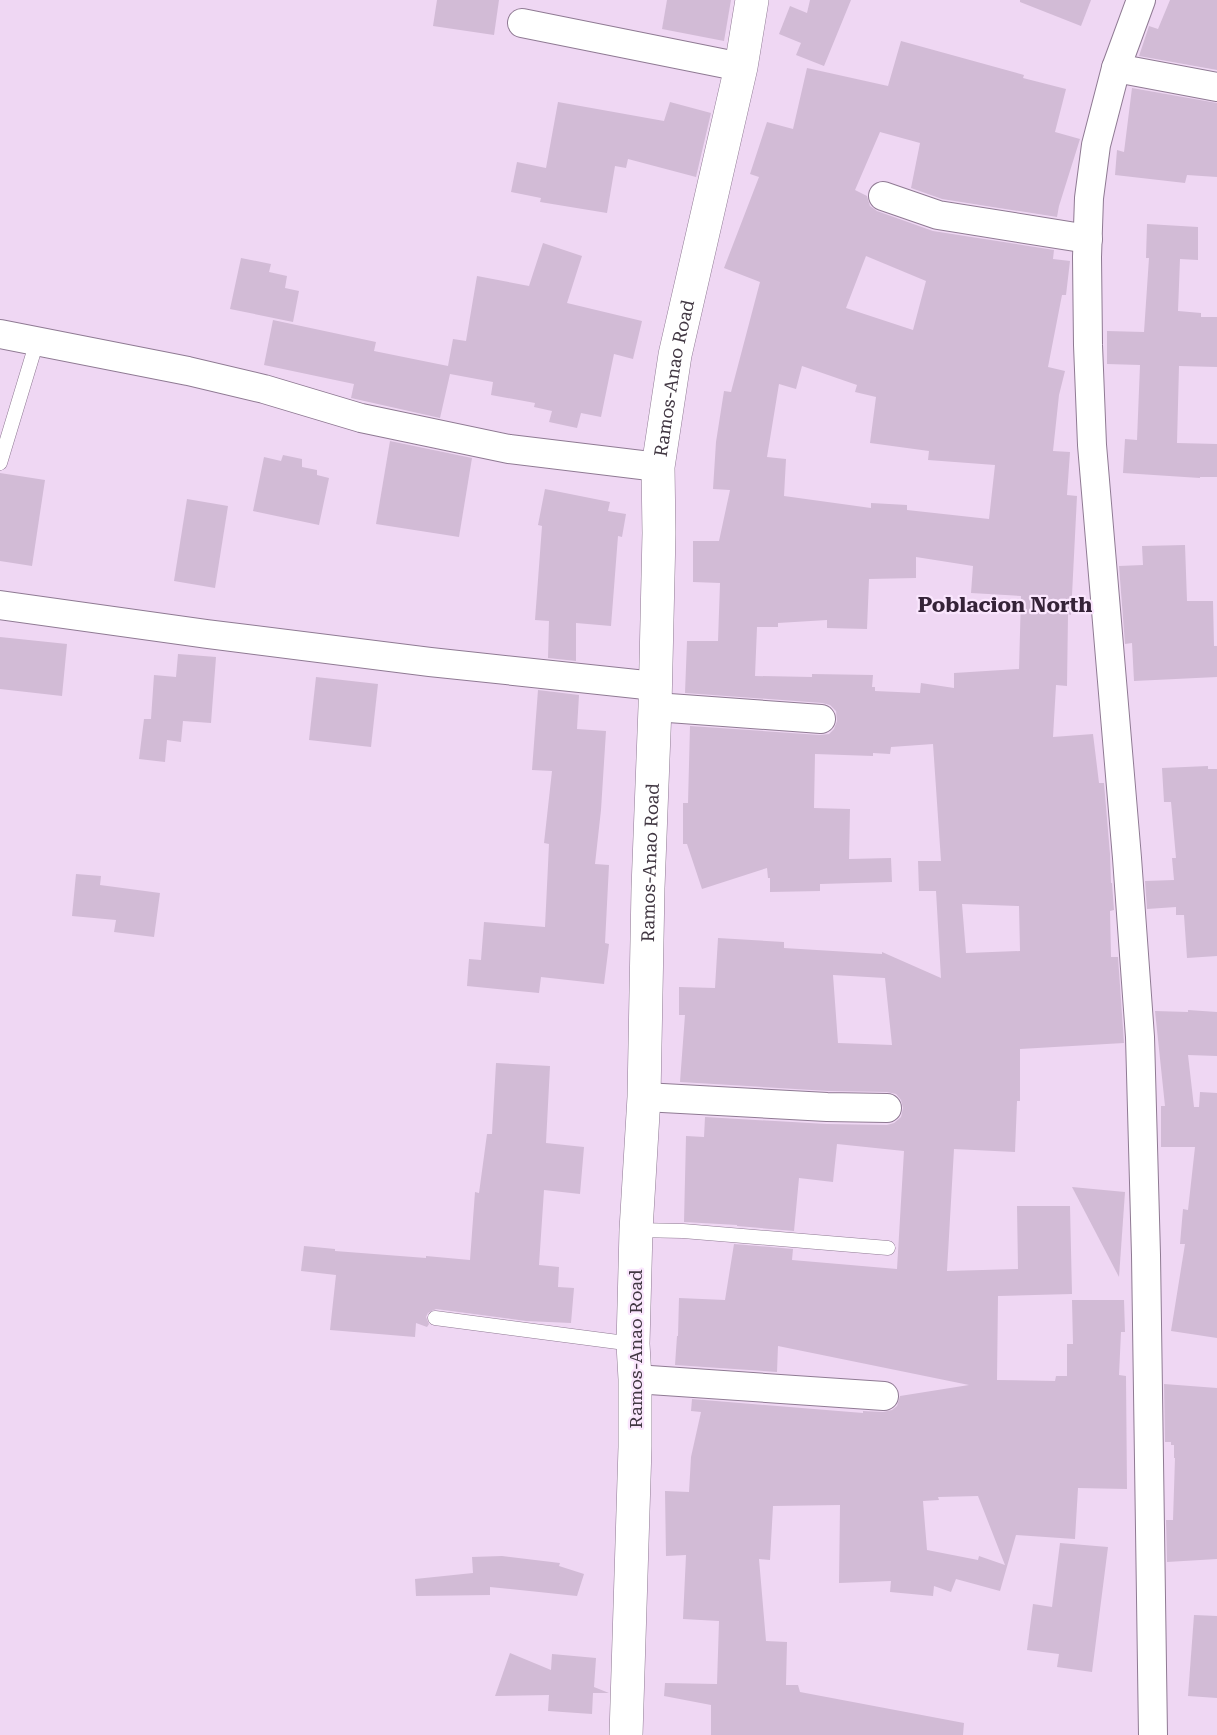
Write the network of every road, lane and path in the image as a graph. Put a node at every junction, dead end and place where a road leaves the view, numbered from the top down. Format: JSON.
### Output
{"nodes":[{"id":1,"x":752,"y":0,"type":"edge"},
{"id":2,"x":1141,"y":0,"type":"edge"},
{"id":3,"x":522,"y":23,"type":"dead end"},
{"id":4,"x":741,"y":67,"type":"junction"},
{"id":5,"x":1116,"y":68,"type":"junction"},
{"id":6,"x":1217,"y":87,"type":"edge"},
{"id":7,"x":883,"y":196,"type":"dead end"},
{"id":8,"x":1088,"y":239,"type":"junction"},
{"id":9,"x":0,"y":334,"type":"edge"},
{"id":10,"x":37,"y":341,"type":"junction"},
{"id":11,"x":0,"y":463,"type":"edge"},
{"id":12,"x":658,"y":467,"type":"junction"},
{"id":13,"x":0,"y":605,"type":"edge"},
{"id":14,"x":655,"y":696,"type":"junction"},
{"id":15,"x":821,"y":719,"type":"dead end"},
{"id":16,"x":644,"y":1097,"type":"junction"},
{"id":17,"x":887,"y":1108,"type":"dead end"},
{"id":18,"x":636,"y":1230,"type":"junction"},
{"id":19,"x":888,"y":1248,"type":"dead end"},
{"id":20,"x":435,"y":1318,"type":"dead end"},
{"id":21,"x":633,"y":1344,"type":"junction"},
{"id":22,"x":635,"y":1379,"type":"junction"},
{"id":23,"x":884,"y":1396,"type":"dead end"},
{"id":24,"x":626,"y":1735,"type":"edge"},
{"id":25,"x":1152,"y":1735,"type":"edge"}],
"edges":[{"from":1,"to":4,"type":"main road","name":"Ramos-Anao Road"},
{"from":2,"to":5,"type":"street"},
{"from":3,"to":4,"type":"street"},
{"from":4,"to":12,"type":"main road","name":"Ramos-Anao Road"},
{"from":5,"to":6,"type":"street"},
{"from":5,"to":8,"type":"street"},
{"from":7,"to":8,"type":"street"},
{"from":8,"to":25,"type":"street"},
{"from":9,"to":10,"type":"street"},
{"from":10,"to":11,"type":"lane"},
{"from":10,"to":12,"type":"street"},
{"from":12,"to":14,"type":"main road","name":"Ramos-Anao Road"},
{"from":13,"to":14,"type":"street"},
{"from":14,"to":15,"type":"street"},
{"from":14,"to":16,"type":"main road","name":"Ramos-Anao Road"},
{"from":16,"to":17,"type":"street"},
{"from":16,"to":18,"type":"main road","name":"Ramos-Anao Road"},
{"from":18,"to":19,"type":"lane"},
{"from":18,"to":21,"type":"main road","name":"Ramos-Anao Road"},
{"from":20,"to":21,"type":"lane"},
{"from":21,"to":22,"type":"main road","name":"Ramos-Anao Road"},
{"from":22,"to":23,"type":"street"},
{"from":22,"to":24,"type":"main road","name":"Ramos-Anao Road"}]}
